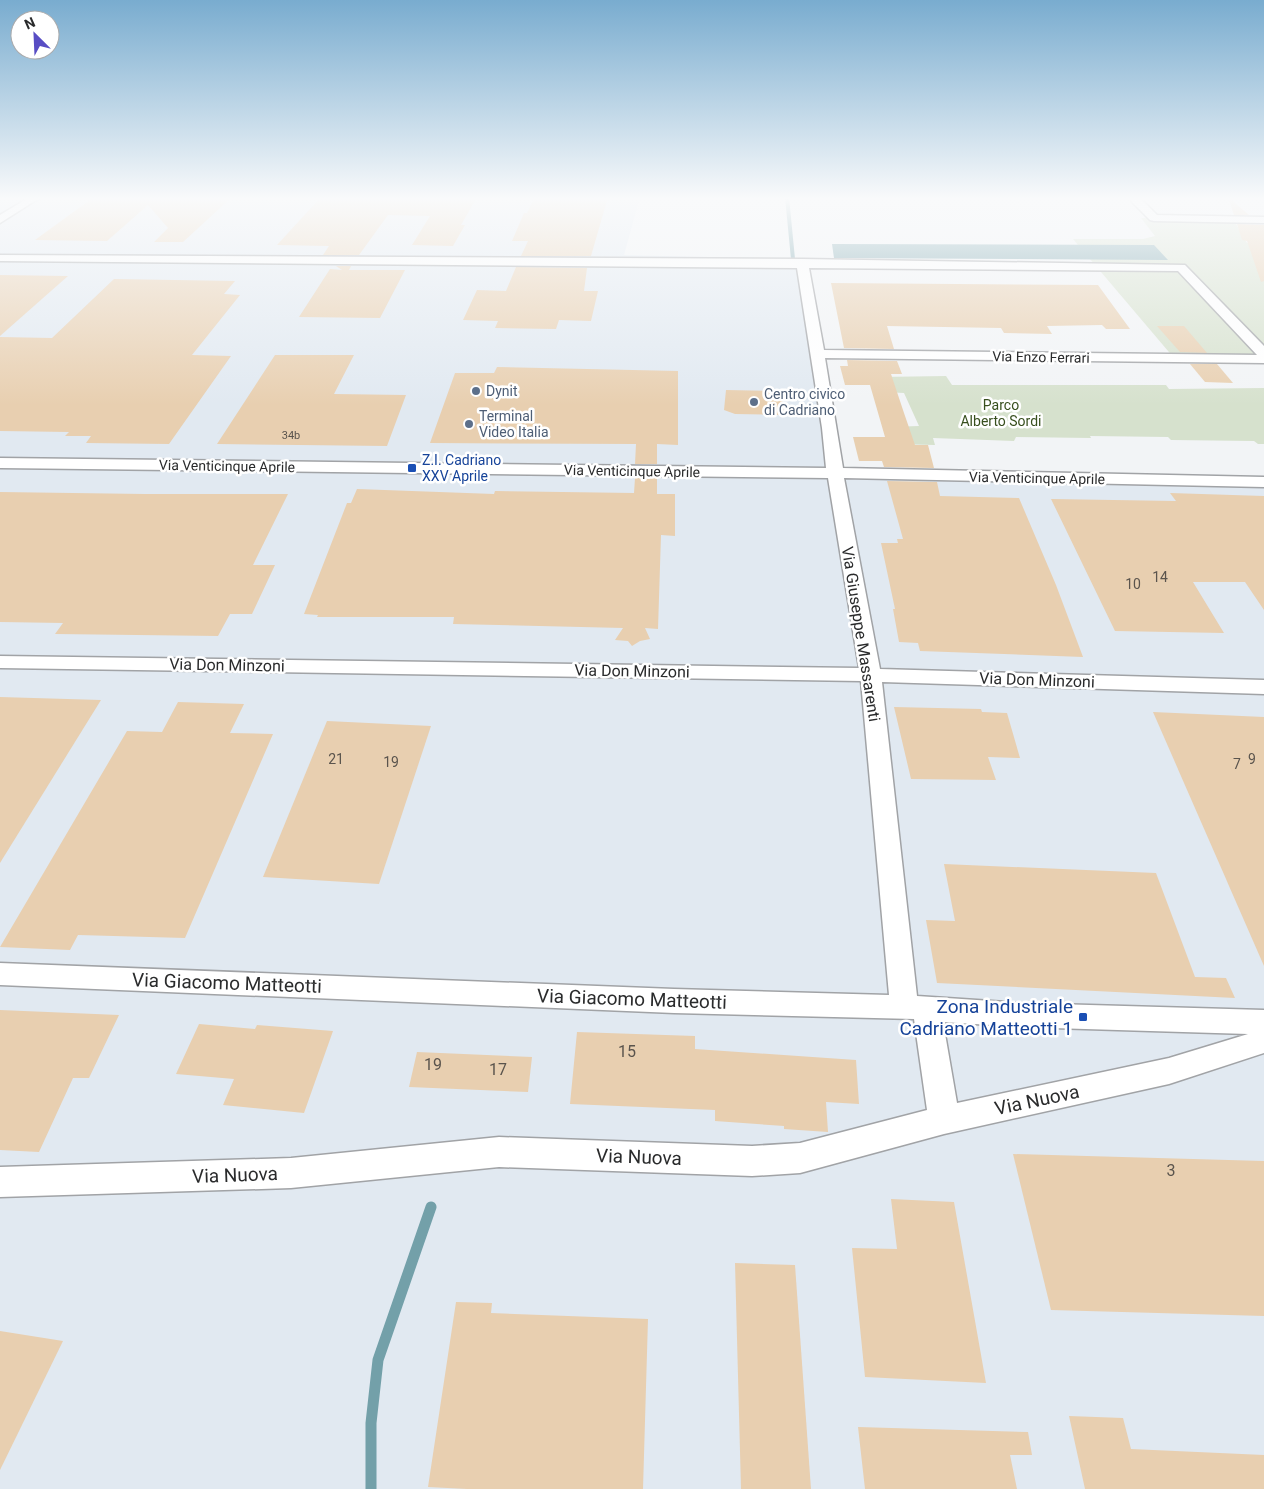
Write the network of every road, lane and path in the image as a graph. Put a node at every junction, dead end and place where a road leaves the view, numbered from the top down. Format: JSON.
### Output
{"nodes":[{"id":1,"x":803,"y":266,"type":"edge"},
{"id":2,"x":1132,"y":266,"type":"edge"},
{"id":3,"x":818,"y":354,"type":"junction"},
{"id":4,"x":1264,"y":354,"type":"edge"},
{"id":5,"x":1264,"y":359,"type":"edge"},
{"id":6,"x":0,"y":463,"type":"edge"},
{"id":7,"x":835,"y":473,"type":"junction"},
{"id":8,"x":1264,"y":482,"type":"edge"},
{"id":9,"x":0,"y":662,"type":"edge"},
{"id":10,"x":871,"y":675,"type":"junction"},
{"id":11,"x":1264,"y":687,"type":"edge"},
{"id":12,"x":0,"y":974,"type":"edge"},
{"id":13,"x":915,"y":1008,"type":"junction"},
{"id":14,"x":1264,"y":1022,"type":"edge"},
{"id":15,"x":1264,"y":1041,"type":"edge"},
{"id":16,"x":944,"y":1120,"type":"junction"},
{"id":17,"x":0,"y":1182,"type":"edge"}],
"edges":[{"from":1,"to":3,"type":"street","name":"Via Giuseppe Massarenti"},
{"from":2,"to":4,"type":"street"},
{"from":3,"to":5,"type":"street","name":"Via Enzo Ferrari"},
{"from":3,"to":7,"type":"street","name":"Via Giuseppe Massarenti"},
{"from":6,"to":7,"type":"street","name":"Via Venticinque Aprile"},
{"from":7,"to":8,"type":"street","name":"Via Venticinque Aprile"},
{"from":7,"to":10,"type":"street","name":"Via Giuseppe Massarenti"},
{"from":9,"to":10,"type":"street","name":"Via Don Minzoni"},
{"from":10,"to":11,"type":"street","name":"Via Don Minzoni"},
{"from":10,"to":13,"type":"street","name":"Via Giuseppe Massarenti"},
{"from":12,"to":13,"type":"street","name":"Via Giacomo Matteotti"},
{"from":13,"to":14,"type":"street","name":"Via Giacomo Matteotti"},
{"from":13,"to":16,"type":"street","name":"Via Giuseppe Massarenti"},
{"from":15,"to":16,"type":"street","name":"Via Nuova"},
{"from":16,"to":17,"type":"street","name":"Via Nuova"}]}
